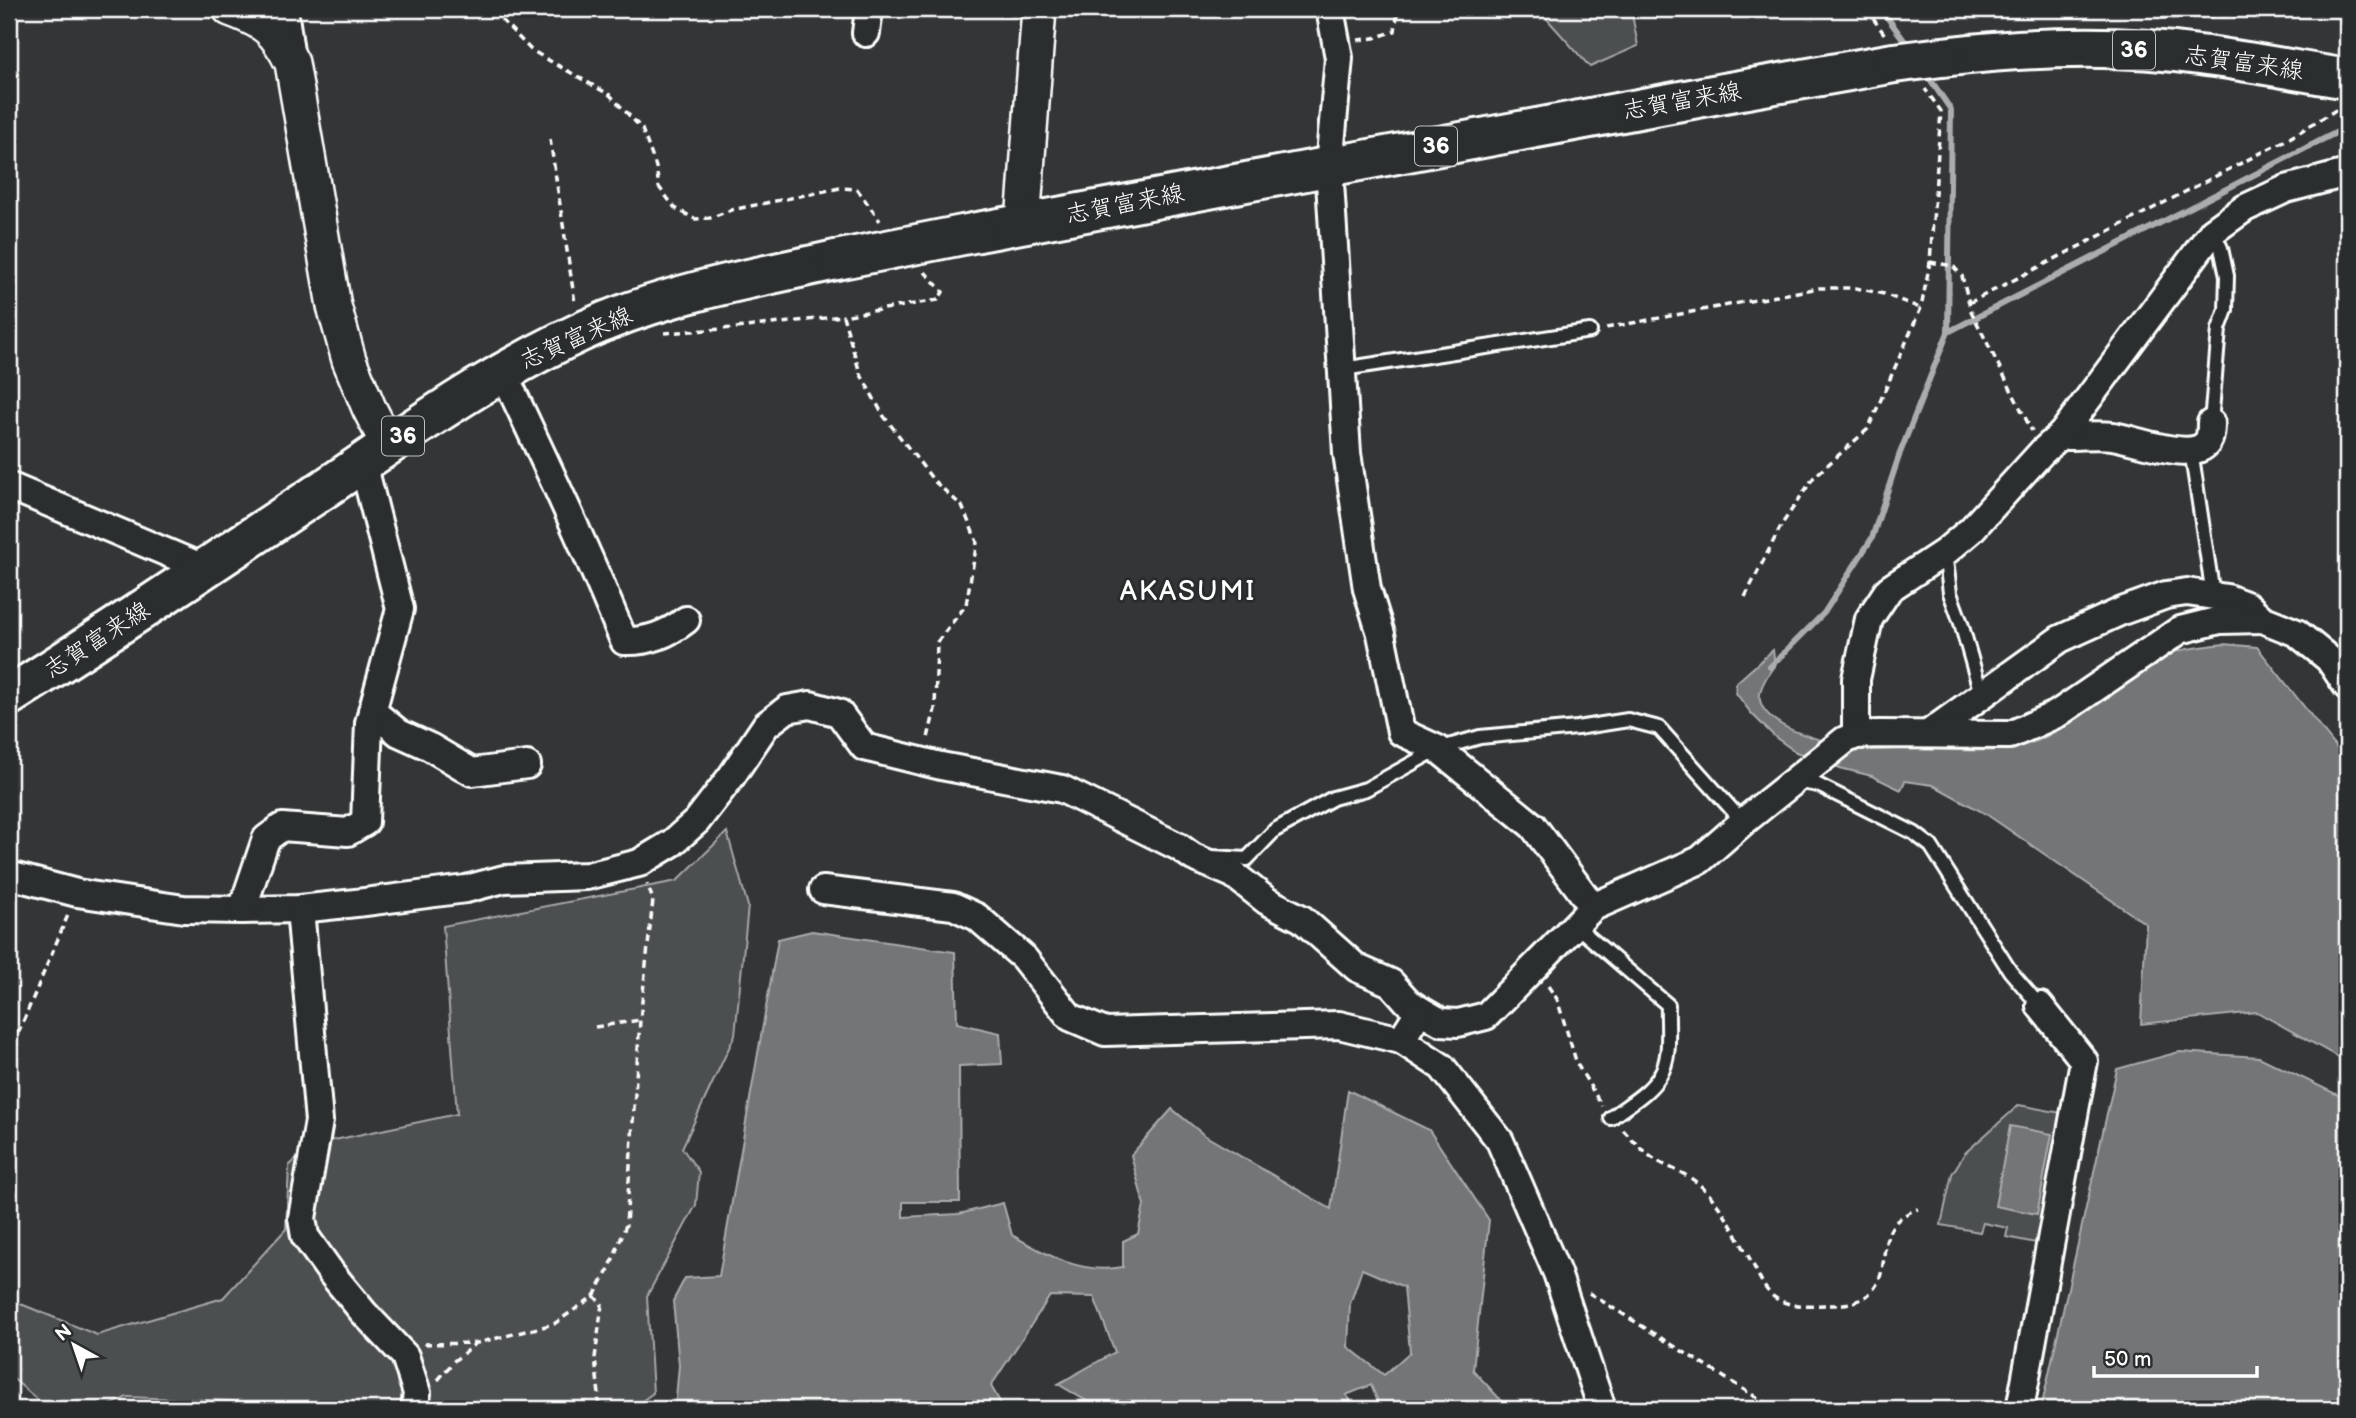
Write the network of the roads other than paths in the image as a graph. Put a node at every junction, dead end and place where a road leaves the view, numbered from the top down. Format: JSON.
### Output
{"nodes":[{"id":1,"x":230,"y":9,"type":"edge"},
{"id":2,"x":284,"y":9,"type":"edge"},
{"id":3,"x":1039,"y":9,"type":"edge"},
{"id":4,"x":1330,"y":9,"type":"edge"},
{"id":5,"x":292,"y":62,"type":"junction"},
{"id":6,"x":2340,"y":85,"type":"edge"},
{"id":7,"x":1329,"y":166,"type":"junction"},
{"id":8,"x":2347,"y":173,"type":"edge"},
{"id":9,"x":1023,"y":223,"type":"junction"},
{"id":10,"x":2213,"y":231,"type":"junction"},
{"id":11,"x":1590,"y":331,"type":"road end"},
{"id":12,"x":1343,"y":369,"type":"junction"},
{"id":13,"x":503,"y":372,"type":"junction"},
{"id":14,"x":2211,"y":423,"type":"joint"},
{"id":15,"x":2062,"y":434,"type":"junction"},
{"id":16,"x":2191,"y":450,"type":"junction"},
{"id":17,"x":375,"y":454,"type":"junction"},
{"id":18,"x":9,"y":486,"type":"edge"},
{"id":19,"x":1945,"y":552,"type":"junction"},
{"id":20,"x":206,"y":569,"type":"junction"},
{"id":21,"x":2213,"y":595,"type":"junction"},
{"id":22,"x":2262,"y":619,"type":"junction"},
{"id":23,"x":686,"y":620,"type":"dead end"},
{"id":24,"x":2347,"y":686,"type":"edge"},
{"id":25,"x":9,"y":696,"type":"edge"},
{"id":26,"x":1982,"y":697,"type":"junction"},
{"id":27,"x":372,"y":711,"type":"junction"},
{"id":28,"x":1928,"y":734,"type":"junction"},
{"id":29,"x":1851,"y":737,"type":"junction"},
{"id":30,"x":1438,"y":749,"type":"junction"},
{"id":31,"x":527,"y":765,"type":"dead end"},
{"id":32,"x":1799,"y":777,"type":"junction"},
{"id":33,"x":1743,"y":822,"type":"junction"},
{"id":34,"x":1193,"y":857,"type":"junction"},
{"id":35,"x":9,"y":875,"type":"edge"},
{"id":36,"x":823,"y":890,"type":"dead end"},
{"id":37,"x":299,"y":909,"type":"junction"},
{"id":38,"x":242,"y":910,"type":"junction"},
{"id":39,"x":1584,"y":916,"type":"junction"},
{"id":40,"x":2040,"y":1006,"type":"joint"},
{"id":41,"x":1420,"y":1010,"type":"junction"},
{"id":42,"x":1401,"y":1040,"type":"junction"},
{"id":43,"x":1611,"y":1118,"type":"road end"},
{"id":44,"x":415,"y":1409,"type":"edge"},
{"id":45,"x":1602,"y":1409,"type":"edge"},
{"id":46,"x":2020,"y":1409,"type":"edge"}],
"edges":[{"from":1,"to":5,"type":"street"},
{"from":2,"to":5,"type":"street"},
{"from":3,"to":9,"type":"street"},
{"from":4,"to":7,"type":"street"},
{"from":5,"to":17,"type":"street"},
{"from":6,"to":7,"type":"main road","name":"志賀富来線","number":"36"},
{"from":7,"to":9,"type":"main road","name":"志賀富来線","number":"36"},
{"from":7,"to":12,"type":"street"},
{"from":8,"to":10,"type":"street"},
{"from":9,"to":13,"type":"main road","name":"志賀富来線","number":"36","bridge":true},
{"from":10,"to":14,"type":"lane"},
{"from":10,"to":15,"type":"street"},
{"from":11,"to":12,"type":"lane"},
{"from":12,"to":30,"type":"street"},
{"from":13,"to":17,"type":"main road","name":"志賀富来線","number":"36"},
{"from":13,"to":23,"type":"street"},
{"from":14,"to":16,"type":"street"},
{"from":15,"to":16,"type":"street"},
{"from":15,"to":19,"type":"street"},
{"from":16,"to":21,"type":"lane"},
{"from":17,"to":20,"type":"main road","name":"志賀富来線","number":"36"},
{"from":17,"to":27,"type":"street"},
{"from":18,"to":20,"type":"street"},
{"from":19,"to":26,"type":"lane"},
{"from":19,"to":29,"type":"street"},
{"from":20,"to":25,"type":"main road","name":"志賀富来線","number":"36"},
{"from":21,"to":22,"type":"street"},
{"from":21,"to":26,"type":"street"},
{"from":22,"to":24,"type":"street"},
{"from":22,"to":28,"type":"street"},
{"from":26,"to":28,"type":"street"},
{"from":27,"to":31,"type":"street"},
{"from":27,"to":38,"type":"street"},
{"from":28,"to":29,"type":"street"},
{"from":29,"to":32,"type":"street"},
{"from":30,"to":33,"type":"lane"},
{"from":30,"to":34,"type":"lane"},
{"from":30,"to":39,"type":"street"},
{"from":32,"to":33,"type":"street"},
{"from":32,"to":40,"type":"lane"},
{"from":33,"to":39,"type":"street"},
{"from":34,"to":37,"type":"street"},
{"from":34,"to":41,"type":"street"},
{"from":35,"to":38,"type":"street"},
{"from":36,"to":42,"type":"street"},
{"from":37,"to":38,"type":"street"},
{"from":37,"to":44,"type":"street"},
{"from":39,"to":41,"type":"street"},
{"from":39,"to":43,"type":"lane"},
{"from":40,"to":46,"type":"street"},
{"from":41,"to":42,"type":"street"},
{"from":42,"to":45,"type":"street"}]}
